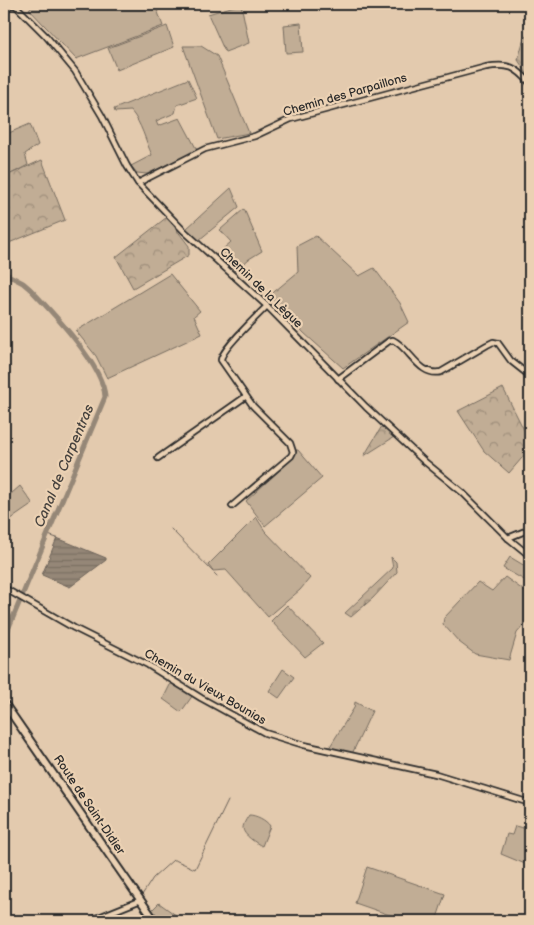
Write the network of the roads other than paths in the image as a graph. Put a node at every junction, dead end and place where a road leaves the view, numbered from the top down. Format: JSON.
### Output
{"nodes":[{"id":1,"x":15,"y":4,"type":"edge"},
{"id":2,"x":4,"y":8,"type":"edge"},
{"id":3,"x":530,"y":83,"type":"edge"},
{"id":4,"x":138,"y":183,"type":"junction"},
{"id":5,"x":267,"y":306,"type":"junction"},
{"id":6,"x":530,"y":376,"type":"edge"},
{"id":7,"x":338,"y":379,"type":"junction"},
{"id":8,"x":246,"y":397,"type":"junction"},
{"id":9,"x":158,"y":458,"type":"dead end"},
{"id":10,"x":232,"y":506,"type":"dead end"},
{"id":11,"x":530,"y":529,"type":"edge"},
{"id":12,"x":508,"y":538,"type":"junction"},
{"id":13,"x":530,"y":556,"type":"edge"},
{"id":14,"x":4,"y":588,"type":"edge"},
{"id":15,"x":4,"y":703,"type":"edge"},
{"id":16,"x":530,"y":803,"type":"edge"},
{"id":17,"x":140,"y":900,"type":"junction"},
{"id":18,"x":88,"y":921,"type":"edge"},
{"id":19,"x":155,"y":921,"type":"edge"}],
"edges":[{"from":1,"to":2,"type":"street"},
{"from":1,"to":4,"type":"street","name":"Chemin de la Lègue"},
{"from":3,"to":4,"type":"street","name":"Chemin des Parpaillons"},
{"from":4,"to":5,"type":"street","name":"Chemin de la Lègue"},
{"from":5,"to":7,"type":"street","name":"Chemin de la Lègue"},
{"from":5,"to":8,"type":"street"},
{"from":6,"to":7,"type":"street"},
{"from":7,"to":12,"type":"street","name":"Chemin de la Lègue"},
{"from":8,"to":9,"type":"street"},
{"from":8,"to":10,"type":"street"},
{"from":11,"to":12,"type":"street"},
{"from":12,"to":13,"type":"street","name":"Chemin de la Lègue"},
{"from":14,"to":16,"type":"street","name":"Chemin du Vieux Bounias"},
{"from":15,"to":17,"type":"main road","name":"Route de Saint-Didier"},
{"from":17,"to":18,"type":"street"},
{"from":17,"to":19,"type":"main road","name":"Route de Saint-Didier"}]}
